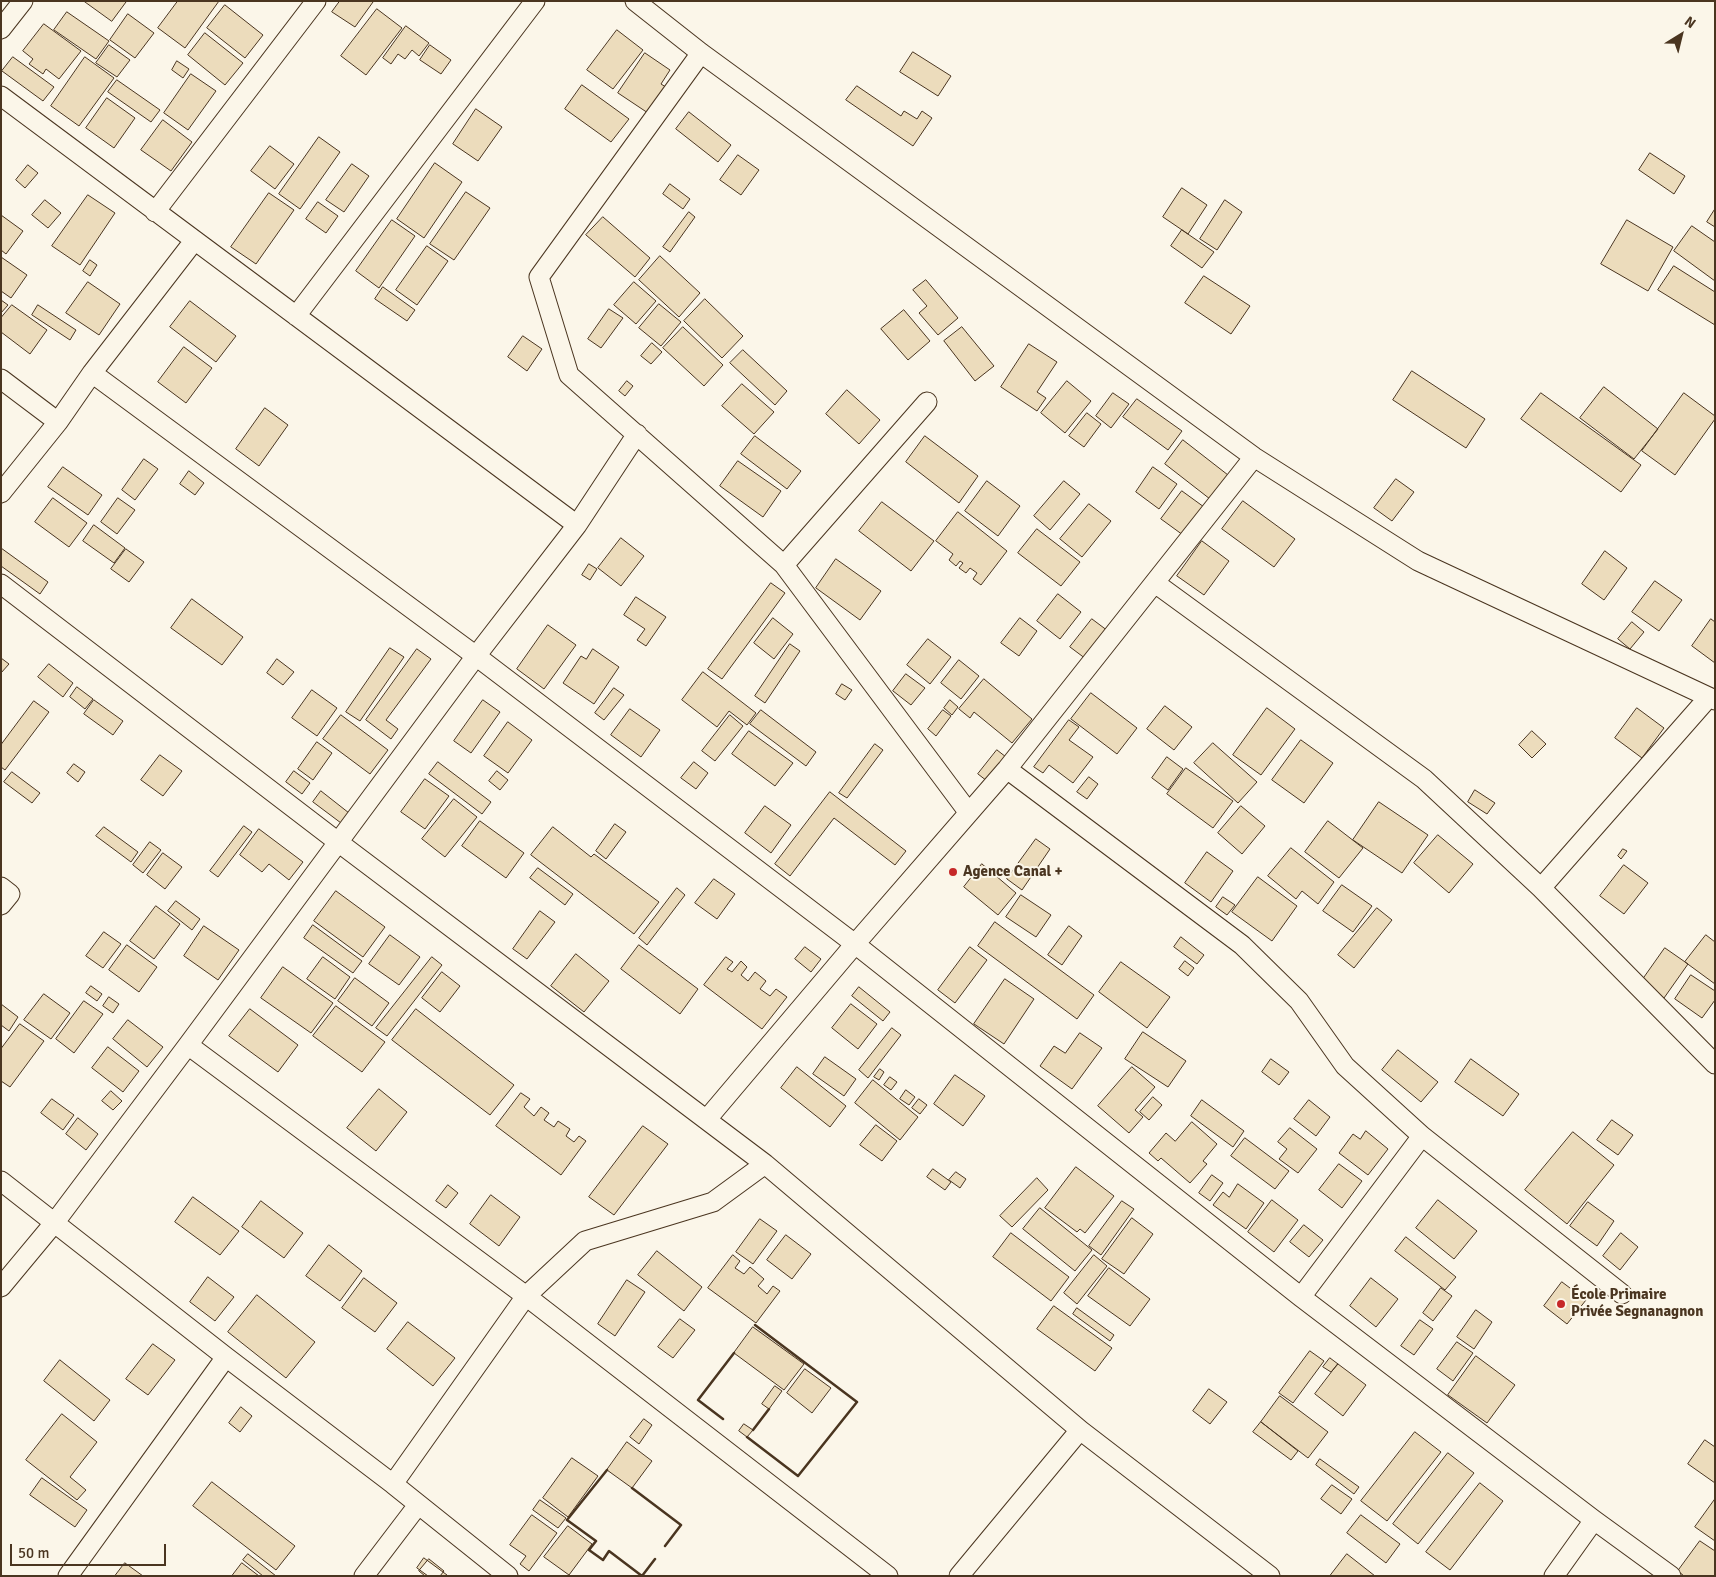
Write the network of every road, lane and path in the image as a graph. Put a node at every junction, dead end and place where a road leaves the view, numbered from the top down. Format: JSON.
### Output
{"nodes":[{"id":1,"x":23,"y":1,"type":"edge"},
{"id":2,"x":316,"y":1,"type":"edge"},
{"id":3,"x":535,"y":1,"type":"edge"},
{"id":4,"x":634,"y":1,"type":"edge"},
{"id":5,"x":1,"y":29,"type":"edge"},
{"id":6,"x":700,"y":53,"type":"junction"},
{"id":7,"x":1,"y":96,"type":"edge"},
{"id":8,"x":155,"y":212,"type":"junction"},
{"id":9,"x":194,"y":241,"type":"junction"},
{"id":10,"x":296,"y":316,"type":"junction"},
{"id":11,"x":92,"y":373,"type":"junction"},
{"id":12,"x":1,"y":379,"type":"edge"},
{"id":13,"x":927,"y":402,"type":"dead end"},
{"id":14,"x":58,"y":422,"type":"junction"},
{"id":15,"x":637,"y":434,"type":"junction"},
{"id":16,"x":1254,"y":457,"type":"junction"},
{"id":17,"x":1,"y":493,"type":"edge"},
{"id":18,"x":577,"y":525,"type":"junction"},
{"id":19,"x":784,"y":565,"type":"junction"},
{"id":20,"x":1155,"y":583,"type":"junction"},
{"id":21,"x":1,"y":584,"type":"edge"},
{"id":22,"x":476,"y":656,"type":"junction"},
{"id":23,"x":1711,"y":699,"type":"edge"},
{"id":24,"x":1007,"y":769,"type":"junction"},
{"id":25,"x":969,"y":813,"type":"junction"},
{"id":26,"x":338,"y":842,"type":"junction"},
{"id":27,"x":1,"y":886,"type":"edge"},
{"id":28,"x":1541,"y":888,"type":"junction"},
{"id":29,"x":1,"y":905,"type":"edge"},
{"id":30,"x":855,"y":944,"type":"junction"},
{"id":31,"x":188,"y":1044,"type":"junction"},
{"id":32,"x":1715,"y":1064,"type":"edge"},
{"id":33,"x":707,"y":1119,"type":"junction"},
{"id":34,"x":1422,"y":1136,"type":"junction"},
{"id":35,"x":765,"y":1164,"type":"junction"},
{"id":36,"x":1,"y":1181,"type":"edge"},
{"id":37,"x":55,"y":1222,"type":"junction"},
{"id":38,"x":1,"y":1287,"type":"edge"},
{"id":39,"x":1622,"y":1294,"type":"dead end"},
{"id":40,"x":526,"y":1296,"type":"junction"},
{"id":41,"x":1301,"y":1297,"type":"junction"},
{"id":42,"x":226,"y":1358,"type":"junction"},
{"id":43,"x":1080,"y":1430,"type":"junction"},
{"id":44,"x":394,"y":1484,"type":"junction"},
{"id":45,"x":418,"y":1505,"type":"junction"},
{"id":46,"x":1594,"y":1520,"type":"junction"},
{"id":47,"x":68,"y":1576,"type":"edge"},
{"id":48,"x":364,"y":1576,"type":"edge"},
{"id":49,"x":508,"y":1576,"type":"edge"},
{"id":50,"x":888,"y":1576,"type":"edge"},
{"id":51,"x":959,"y":1576,"type":"edge"},
{"id":52,"x":1270,"y":1576,"type":"edge"},
{"id":53,"x":1554,"y":1576,"type":"edge"},
{"id":54,"x":1671,"y":1576,"type":"edge"}],
"edges":[{"from":1,"to":5,"type":"street"},
{"from":2,"to":8,"type":"street"},
{"from":3,"to":10,"type":"street"},
{"from":4,"to":6,"type":"street"},
{"from":6,"to":15,"type":"street"},
{"from":6,"to":16,"type":"street"},
{"from":7,"to":8,"type":"street"},
{"from":8,"to":9,"type":"street"},
{"from":9,"to":10,"type":"street"},
{"from":9,"to":11,"type":"street"},
{"from":10,"to":18,"type":"street"},
{"from":11,"to":14,"type":"street"},
{"from":11,"to":22,"type":"street"},
{"from":12,"to":14,"type":"street"},
{"from":13,"to":19,"type":"street"},
{"from":14,"to":17,"type":"street"},
{"from":15,"to":18,"type":"street"},
{"from":15,"to":19,"type":"street"},
{"from":16,"to":20,"type":"street"},
{"from":16,"to":23,"type":"street"},
{"from":18,"to":22,"type":"street"},
{"from":19,"to":25,"type":"street"},
{"from":20,"to":24,"type":"street"},
{"from":20,"to":28,"type":"street"},
{"from":21,"to":26,"type":"street"},
{"from":22,"to":26,"type":"street"},
{"from":22,"to":30,"type":"street"},
{"from":23,"to":28,"type":"street"},
{"from":24,"to":25,"type":"street"},
{"from":24,"to":34,"type":"street"},
{"from":25,"to":30,"type":"street"},
{"from":26,"to":31,"type":"street"},
{"from":26,"to":33,"type":"street"},
{"from":27,"to":29,"type":"street"},
{"from":28,"to":32,"type":"street"},
{"from":30,"to":33,"type":"street"},
{"from":30,"to":41,"type":"street"},
{"from":31,"to":37,"type":"street"},
{"from":31,"to":40,"type":"street"},
{"from":33,"to":35,"type":"street"},
{"from":34,"to":39,"type":"street"},
{"from":34,"to":41,"type":"street"},
{"from":35,"to":40,"type":"street"},
{"from":35,"to":43,"type":"street"},
{"from":36,"to":37,"type":"street"},
{"from":37,"to":38,"type":"street"},
{"from":37,"to":42,"type":"street"},
{"from":40,"to":44,"type":"street"},
{"from":40,"to":50,"type":"street"},
{"from":41,"to":46,"type":"street"},
{"from":42,"to":44,"type":"street"},
{"from":42,"to":47,"type":"street"},
{"from":43,"to":51,"type":"street"},
{"from":43,"to":52,"type":"street"},
{"from":44,"to":45,"type":"street"},
{"from":45,"to":48,"type":"street"},
{"from":45,"to":49,"type":"street"},
{"from":46,"to":53,"type":"street"},
{"from":46,"to":54,"type":"street"}]}
